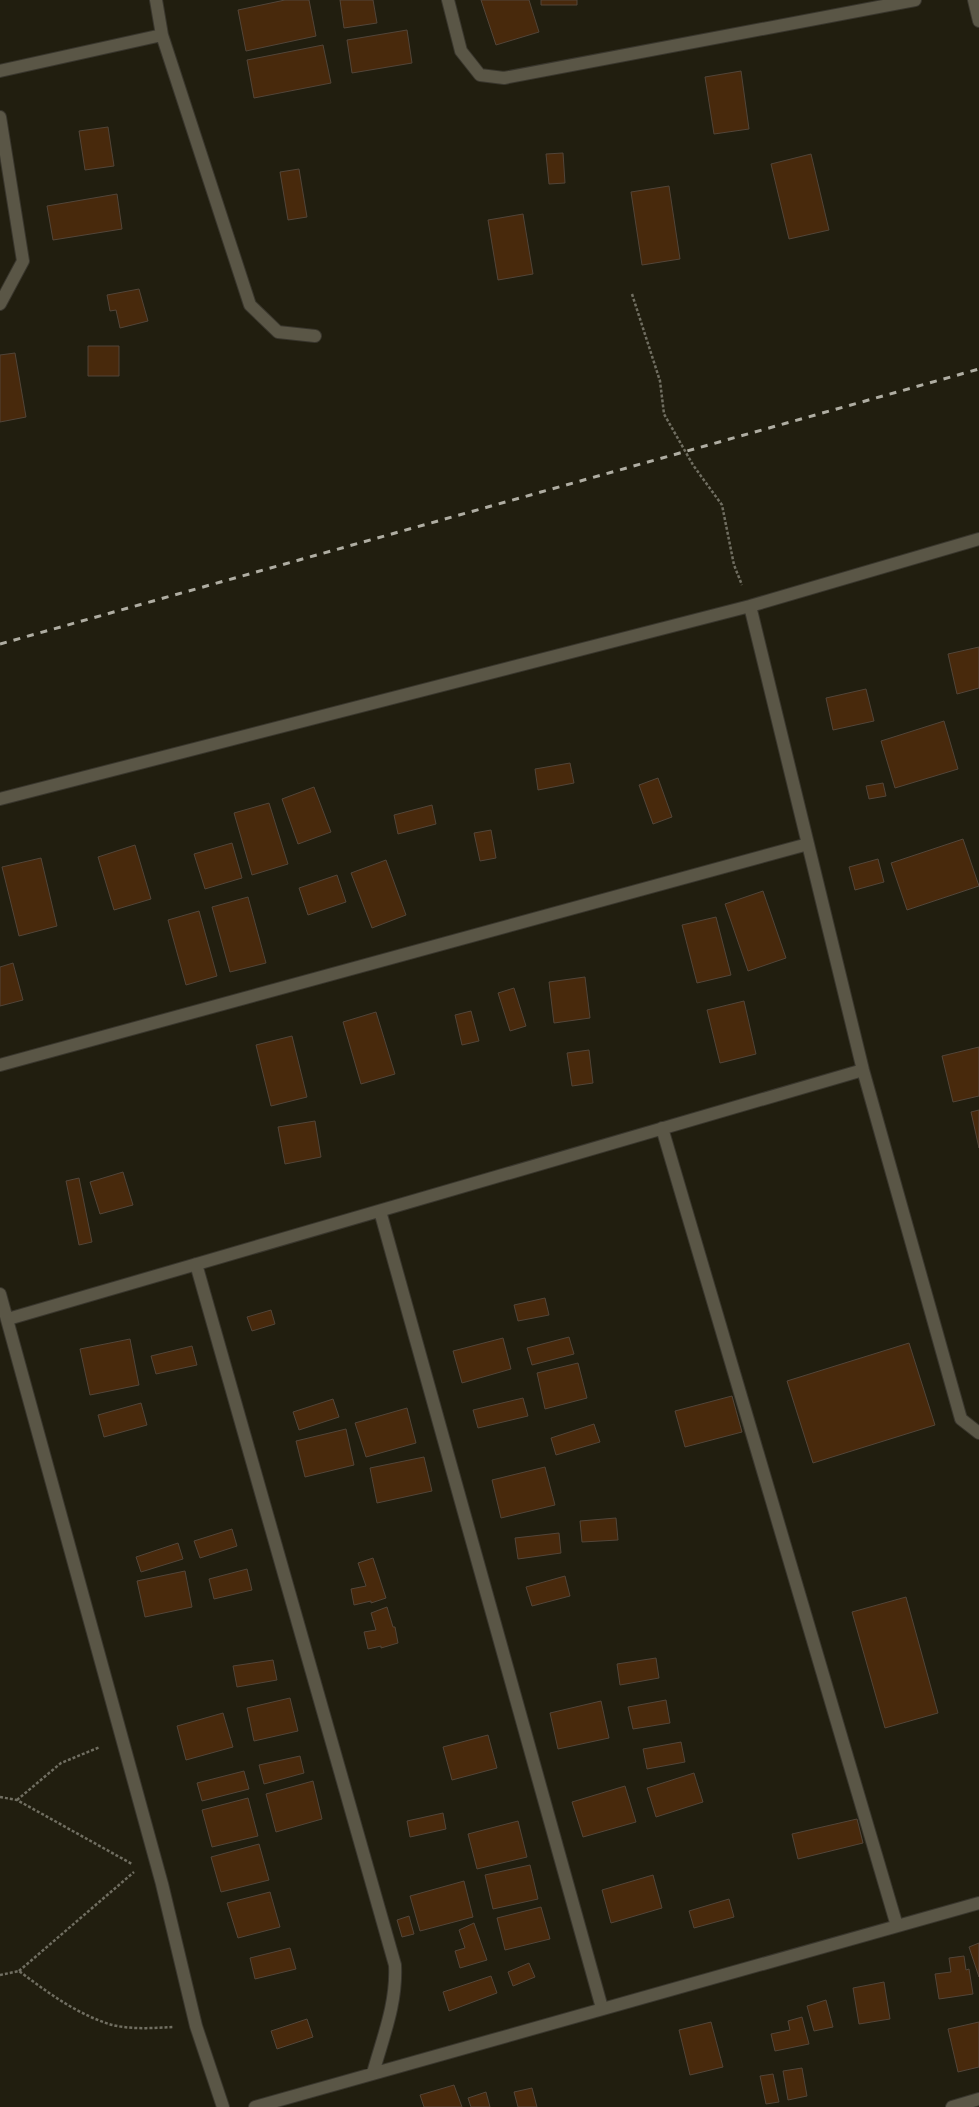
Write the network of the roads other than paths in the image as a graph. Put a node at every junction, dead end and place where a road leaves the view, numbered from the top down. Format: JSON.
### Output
{"nodes":[{"id":1,"x":156,"y":0,"type":"edge"},
{"id":2,"x":448,"y":0,"type":"edge"},
{"id":3,"x":915,"y":0,"type":"edge"},
{"id":4,"x":974,"y":0,"type":"edge"},
{"id":5,"x":979,"y":21,"type":"edge"},
{"id":6,"x":162,"y":35,"type":"junction"},
{"id":7,"x":0,"y":71,"type":"edge"},
{"id":8,"x":0,"y":117,"type":"edge"},
{"id":9,"x":0,"y":304,"type":"edge"},
{"id":10,"x":315,"y":336,"type":"dead end"},
{"id":11,"x":979,"y":539,"type":"edge"},
{"id":12,"x":750,"y":606,"type":"junction"},
{"id":13,"x":0,"y":799,"type":"edge"},
{"id":14,"x":808,"y":844,"type":"junction"},
{"id":15,"x":0,"y":1065,"type":"edge"},
{"id":16,"x":863,"y":1070,"type":"junction"},
{"id":17,"x":662,"y":1128,"type":"junction"},
{"id":18,"x":380,"y":1211,"type":"junction"},
{"id":19,"x":196,"y":1264,"type":"junction"},
{"id":20,"x":0,"y":1294,"type":"edge"},
{"id":21,"x":8,"y":1320,"type":"junction"},
{"id":22,"x":979,"y":1433,"type":"edge"},
{"id":23,"x":979,"y":1903,"type":"edge"},
{"id":24,"x":897,"y":1926,"type":"junction"},
{"id":25,"x":602,"y":2008,"type":"junction"},
{"id":26,"x":373,"y":2073,"type":"junction"},
{"id":27,"x":979,"y":2099,"type":"edge"},
{"id":28,"x":223,"y":2107,"type":"edge"},
{"id":29,"x":254,"y":2107,"type":"edge"},
{"id":30,"x":952,"y":2107,"type":"edge"}],
"edges":[{"from":1,"to":6,"type":"street"},
{"from":2,"to":3,"type":"street"},
{"from":4,"to":5,"type":"street"},
{"from":6,"to":7,"type":"street"},
{"from":6,"to":10,"type":"street"},
{"from":8,"to":9,"type":"street"},
{"from":11,"to":12,"type":"street"},
{"from":12,"to":13,"type":"street"},
{"from":12,"to":14,"type":"street"},
{"from":14,"to":15,"type":"street"},
{"from":14,"to":16,"type":"street"},
{"from":16,"to":17,"type":"street"},
{"from":16,"to":22,"type":"street"},
{"from":17,"to":18,"type":"street"},
{"from":17,"to":24,"type":"street"},
{"from":18,"to":19,"type":"street"},
{"from":18,"to":25,"type":"street"},
{"from":19,"to":21,"type":"street"},
{"from":19,"to":26,"type":"street"},
{"from":20,"to":21,"type":"street"},
{"from":21,"to":28,"type":"street"},
{"from":23,"to":24,"type":"street"},
{"from":24,"to":25,"type":"street"},
{"from":25,"to":26,"type":"street"},
{"from":26,"to":29,"type":"street"},
{"from":27,"to":30,"type":"street"}]}
